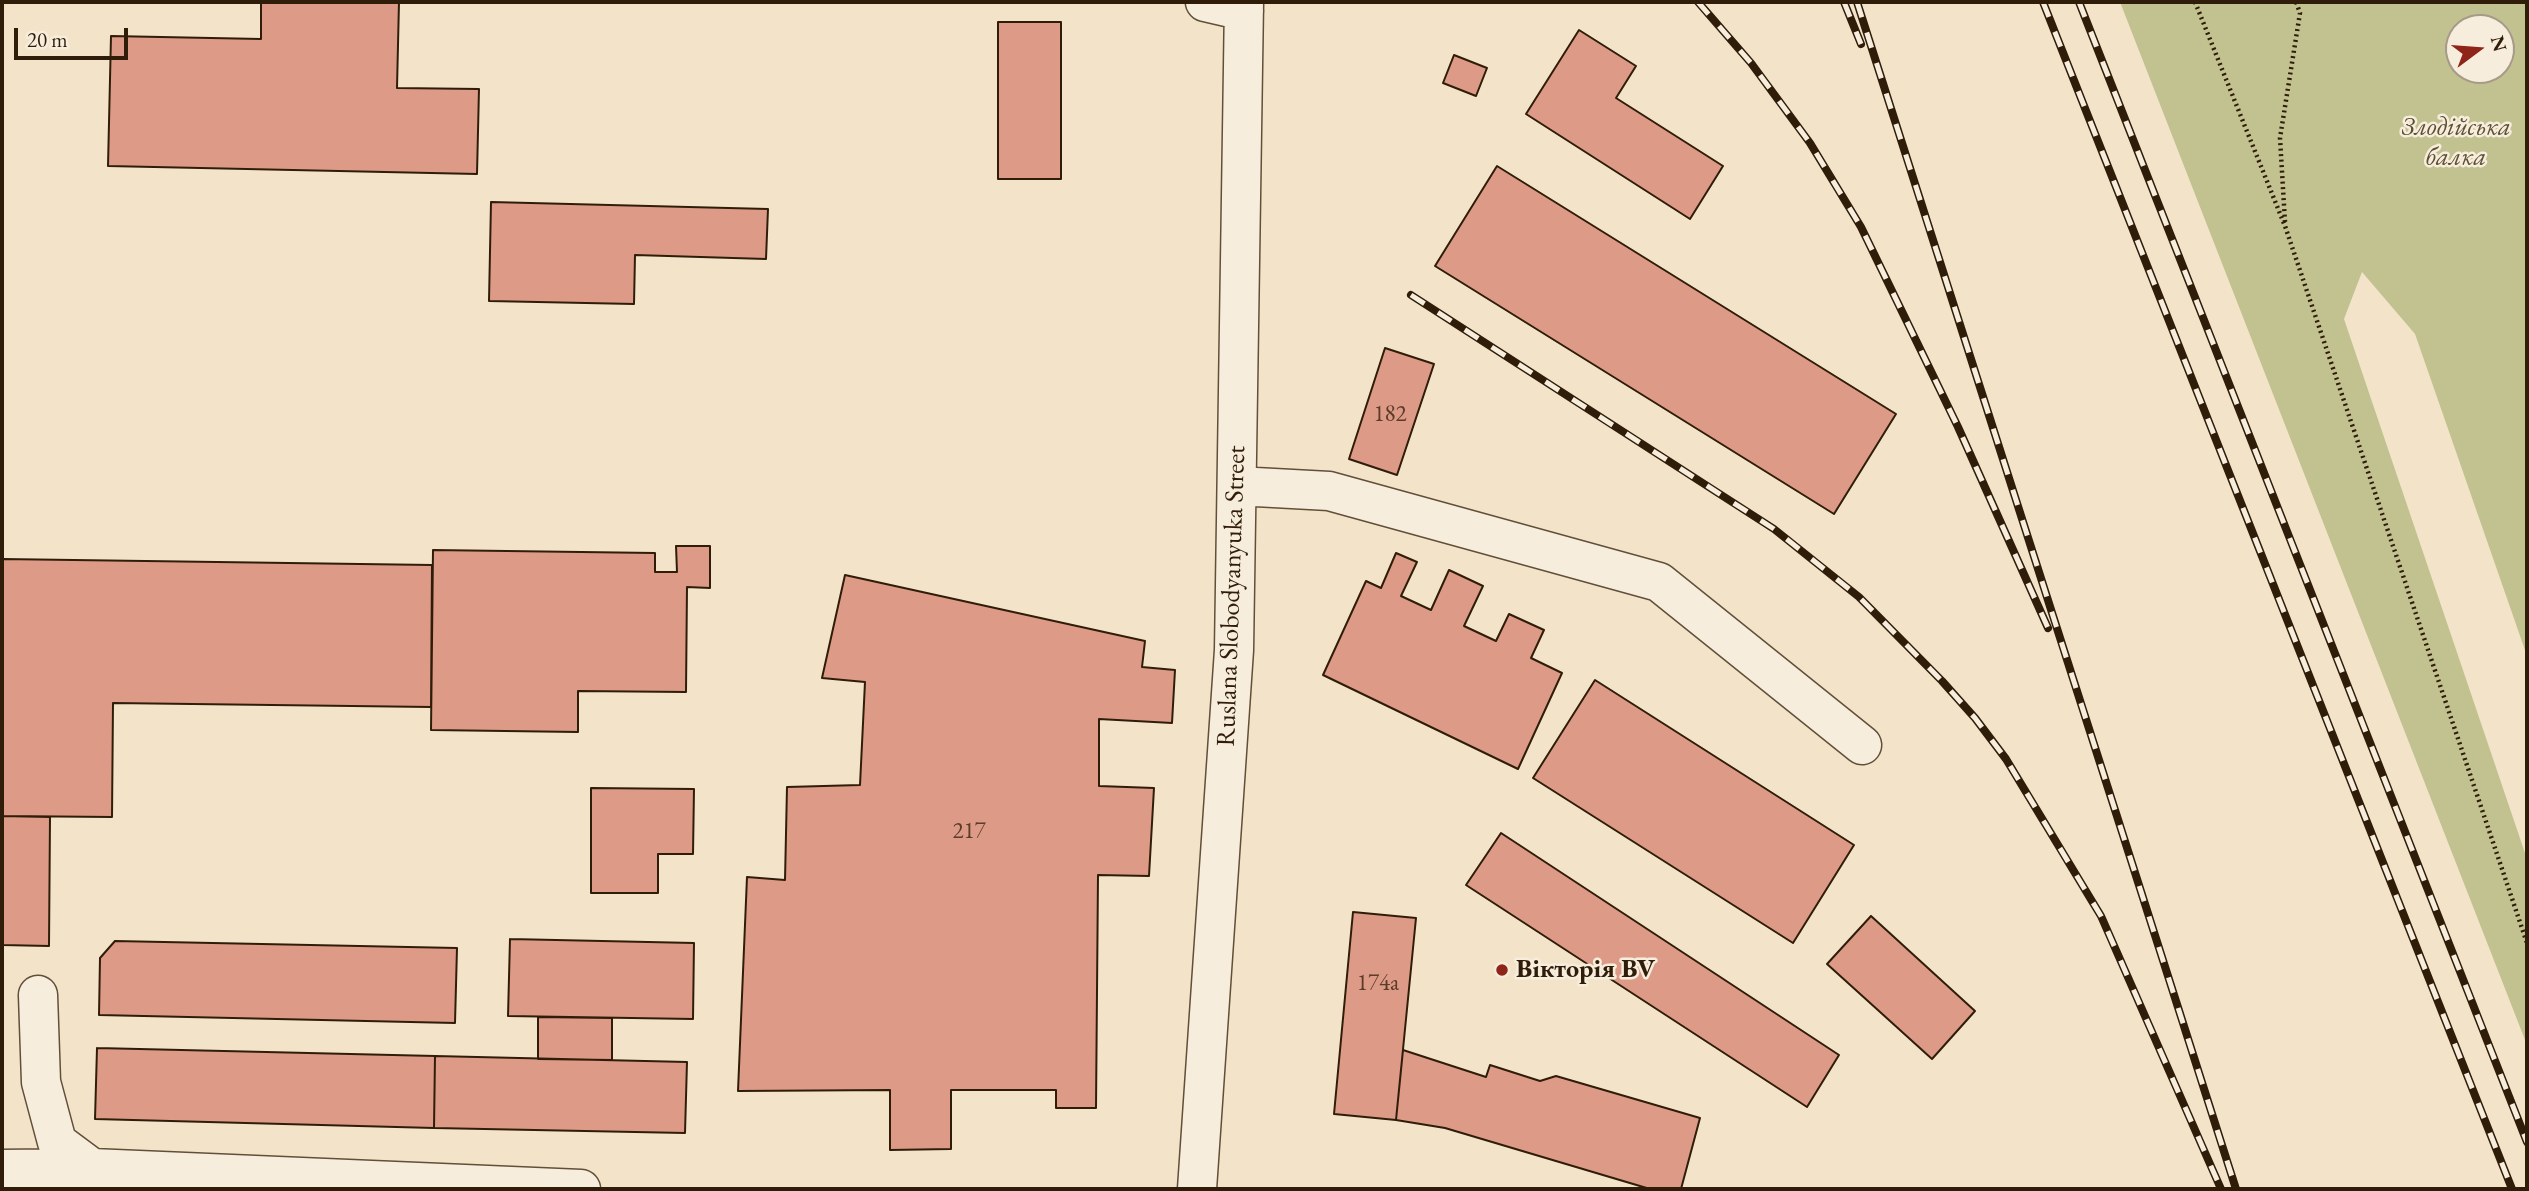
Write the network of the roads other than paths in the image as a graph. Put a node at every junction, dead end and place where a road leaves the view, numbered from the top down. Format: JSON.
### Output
{"nodes":[{"id":1,"x":1205,"y":2,"type":"edge"},
{"id":2,"x":1244,"y":6,"type":"edge"},
{"id":3,"x":1237,"y":486,"type":"junction"},
{"id":4,"x":1862,"y":745,"type":"dead end"},
{"id":5,"x":38,"y":995,"type":"dead end"},
{"id":6,"x":92,"y":1168,"type":"junction"},
{"id":7,"x":2,"y":1169,"type":"edge"},
{"id":8,"x":140,"y":1180,"type":"edge"},
{"id":9,"x":581,"y":1189,"type":"edge"},
{"id":10,"x":1197,"y":1189,"type":"edge"}],
"edges":[{"from":1,"to":2,"type":"street"},
{"from":2,"to":3,"type":"street","name":"Ruslana Slobodyanyuka Street"},
{"from":3,"to":4,"type":"street"},
{"from":3,"to":10,"type":"street","name":"Ruslana Slobodyanyuka Street"},
{"from":5,"to":6,"type":"street"},
{"from":6,"to":7,"type":"street"},
{"from":6,"to":8,"type":"street"},
{"from":8,"to":9,"type":"street"}]}
